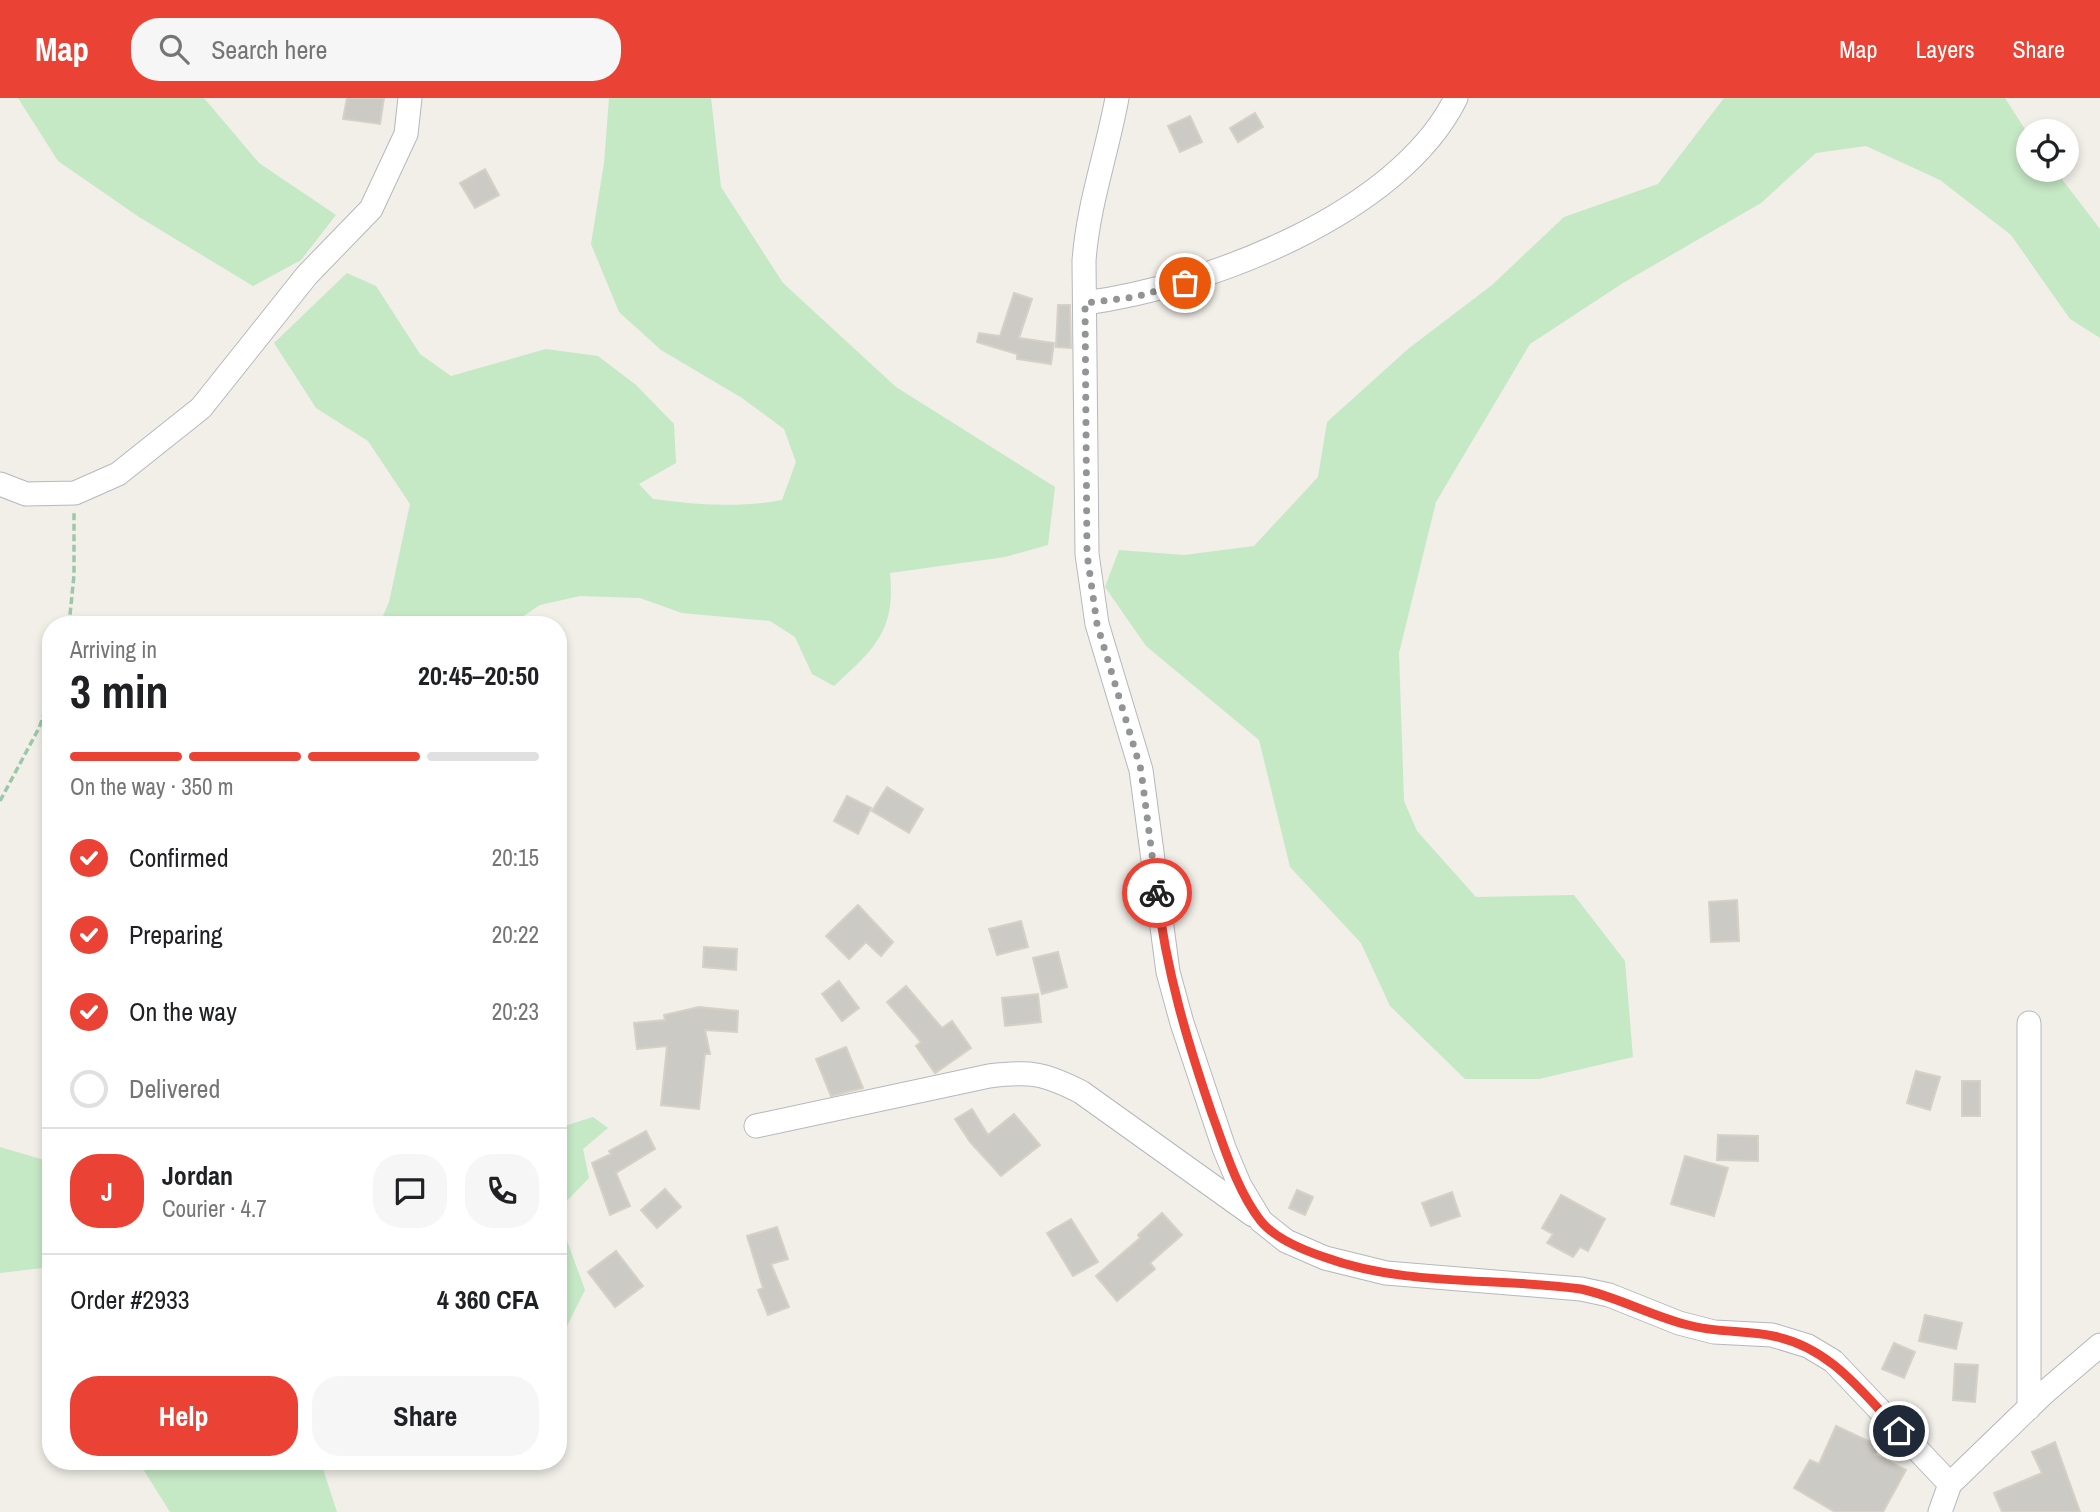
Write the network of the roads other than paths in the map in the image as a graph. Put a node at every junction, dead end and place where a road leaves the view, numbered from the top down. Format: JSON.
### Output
{"nodes":[{"id":1,"x":410,"y":98,"type":"edge"},
{"id":2,"x":1117,"y":98,"type":"edge"},
{"id":3,"x":1456,"y":98,"type":"edge"},
{"id":4,"x":1085,"y":303,"type":"junction"},
{"id":5,"x":0,"y":484,"type":"edge"},
{"id":6,"x":2029,"y":1023,"type":"dead end"},
{"id":7,"x":756,"y":1126,"type":"dead end"},
{"id":8,"x":1261,"y":1221,"type":"junction"},
{"id":9,"x":2100,"y":1345,"type":"edge"},
{"id":10,"x":2029,"y":1408,"type":"junction"},
{"id":11,"x":1950,"y":1484,"type":"junction"},
{"id":12,"x":1940,"y":1512,"type":"edge"}],
"edges":[{"from":1,"to":5,"type":"street"},
{"from":2,"to":4,"type":"street"},
{"from":3,"to":4,"type":"street"},
{"from":4,"to":8,"type":"street"},
{"from":6,"to":10,"type":"street"},
{"from":7,"to":8,"type":"street"},
{"from":8,"to":11,"type":"street"},
{"from":9,"to":10,"type":"street"},
{"from":10,"to":11,"type":"street"},
{"from":11,"to":12,"type":"street"}]}
